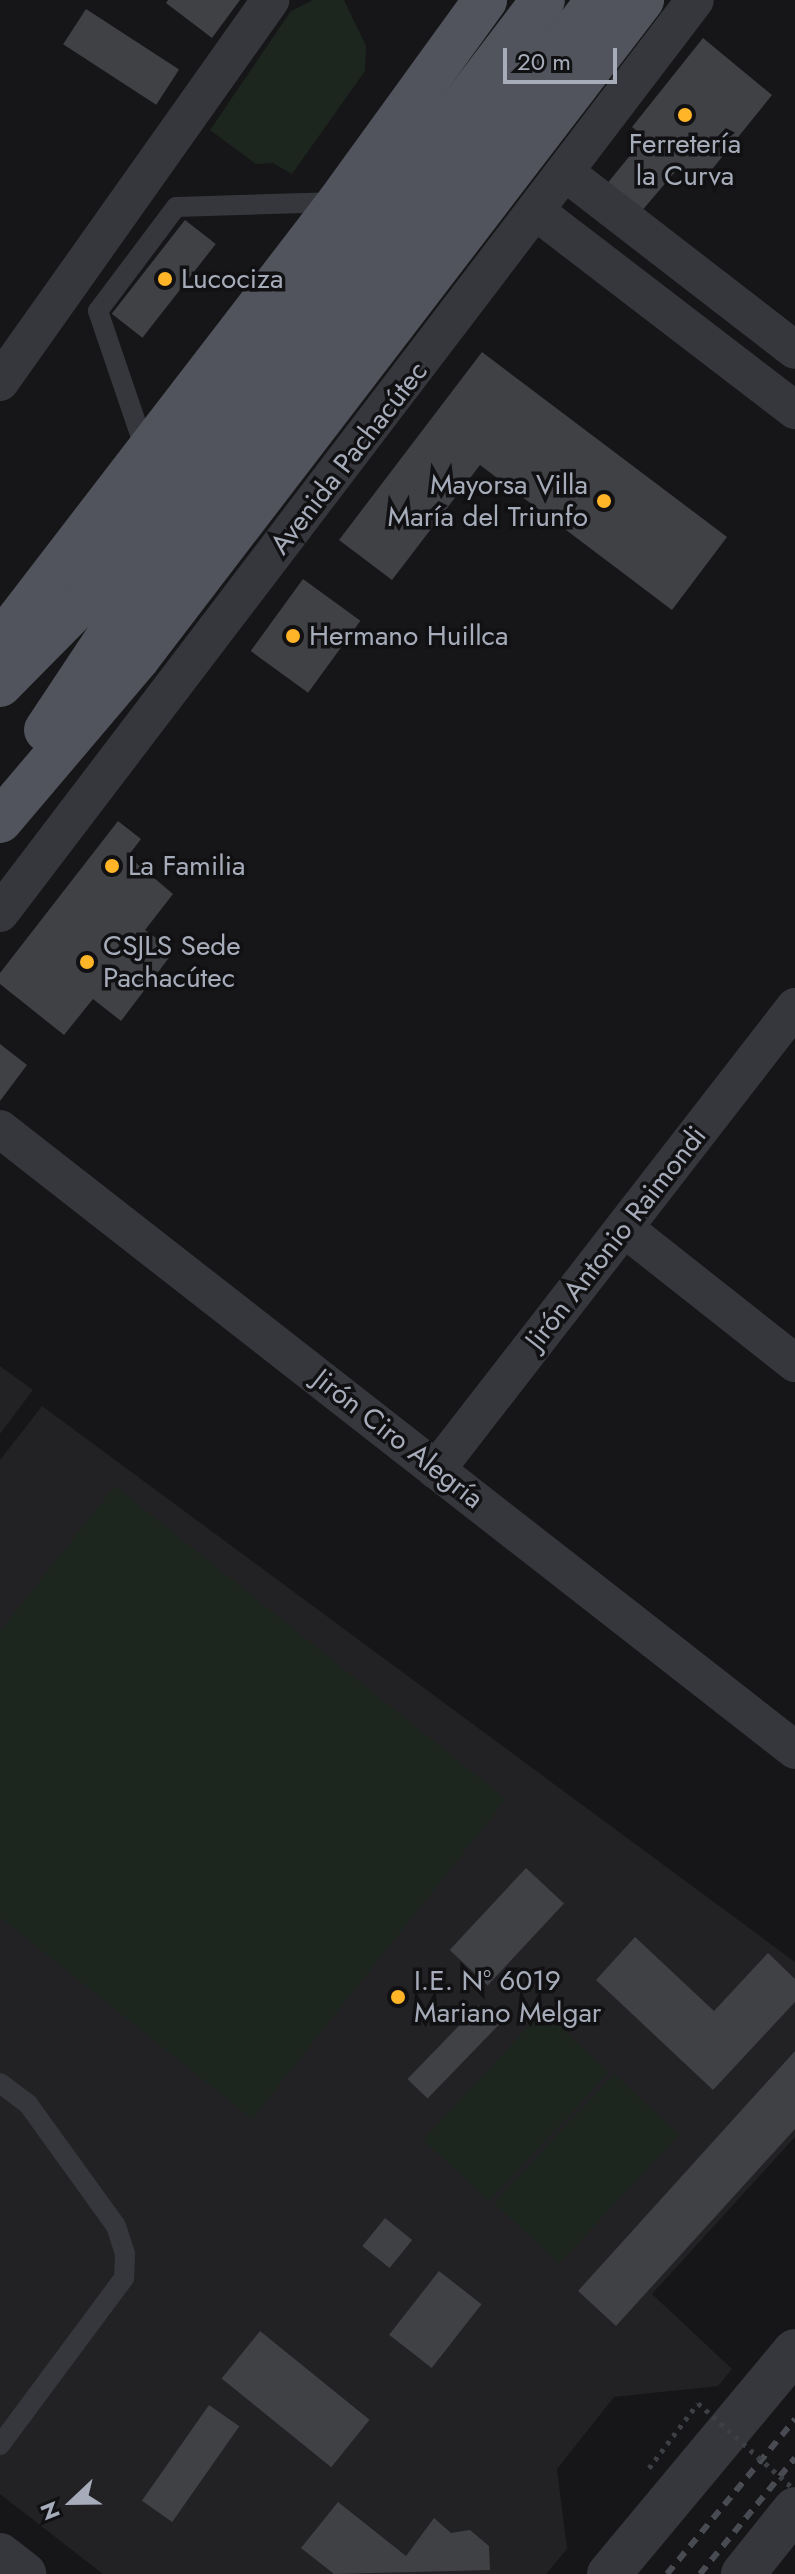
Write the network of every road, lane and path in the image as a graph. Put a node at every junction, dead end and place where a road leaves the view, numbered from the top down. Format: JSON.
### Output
{"nodes":[{"id":1,"x":270,"y":0,"type":"edge"},
{"id":2,"x":485,"y":0,"type":"edge"},
{"id":3,"x":543,"y":0,"type":"edge"},
{"id":4,"x":598,"y":0,"type":"edge"},
{"id":5,"x":642,"y":0,"type":"edge"},
{"id":6,"x":695,"y":0,"type":"edge"},
{"id":7,"x":566,"y":173,"type":"junction"},
{"id":8,"x":339,"y":202,"type":"junction"},
{"id":9,"x":538,"y":213,"type":"junction"},
{"id":10,"x":795,"y":350,"type":"edge"},
{"id":11,"x":2,"y":375,"type":"edge"},
{"id":12,"x":795,"y":410,"type":"edge"},
{"id":13,"x":145,"y":449,"type":"junction"},
{"id":14,"x":0,"y":643,"type":"edge"},
{"id":15,"x":0,"y":685,"type":"edge"},
{"id":16,"x":0,"y":799,"type":"edge"},
{"id":17,"x":0,"y":821,"type":"edge"},
{"id":18,"x":0,"y":913,"type":"edge"},
{"id":19,"x":795,"y":1007,"type":"edge"},
{"id":20,"x":0,"y":1129,"type":"edge"},
{"id":21,"x":624,"y":1228,"type":"junction"},
{"id":22,"x":795,"y":1363,"type":"edge"},
{"id":23,"x":436,"y":1470,"type":"junction"},
{"id":24,"x":795,"y":1750,"type":"edge"},
{"id":25,"x":0,"y":2083,"type":"edge"},
{"id":26,"x":795,"y":2351,"type":"edge"},
{"id":27,"x":0,"y":2445,"type":"edge"},
{"id":28,"x":649,"y":2468,"type":"dead end"},
{"id":29,"x":795,"y":2490,"type":"edge"},
{"id":30,"x":788,"y":2532,"type":"edge"},
{"id":31,"x":0,"y":2555,"type":"edge"},
{"id":32,"x":24,"y":2574,"type":"edge"},
{"id":33,"x":609,"y":2574,"type":"edge"},
{"id":34,"x":743,"y":2574,"type":"edge"}],
"edges":[{"from":1,"to":11,"type":"street"},
{"from":2,"to":8,"type":"main road"},
{"from":3,"to":15,"type":"main road"},
{"from":4,"to":16,"type":"main road"},
{"from":5,"to":17,"type":"main road","name":"Avenida Pachacútec"},
{"from":6,"to":7,"type":"street","name":"Avenida Pachacútec"},
{"from":7,"to":9,"type":"street","name":"Avenida Pachacútec"},
{"from":7,"to":10,"type":"street"},
{"from":8,"to":13,"type":"main road"},
{"from":8,"to":13,"type":"lane"},
{"from":9,"to":12,"type":"street"},
{"from":9,"to":18,"type":"street","name":"Avenida Pachacútec"},
{"from":13,"to":14,"type":"main road"},
{"from":19,"to":21,"type":"street","name":"Jirón Antonio Raimondi"},
{"from":20,"to":23,"type":"street","name":"Jirón Ciro Alegría"},
{"from":21,"to":22,"type":"street"},
{"from":21,"to":23,"type":"street","name":"Jirón Antonio Raimondi"},
{"from":23,"to":24,"type":"street","name":"Jirón Ciro Alegría"},
{"from":25,"to":27,"type":"lane"},
{"from":26,"to":33,"type":"street"},
{"from":28,"to":29,"type":"path","bridge":true},
{"from":30,"to":34,"type":"street"},
{"from":31,"to":32,"type":"street"}]}
